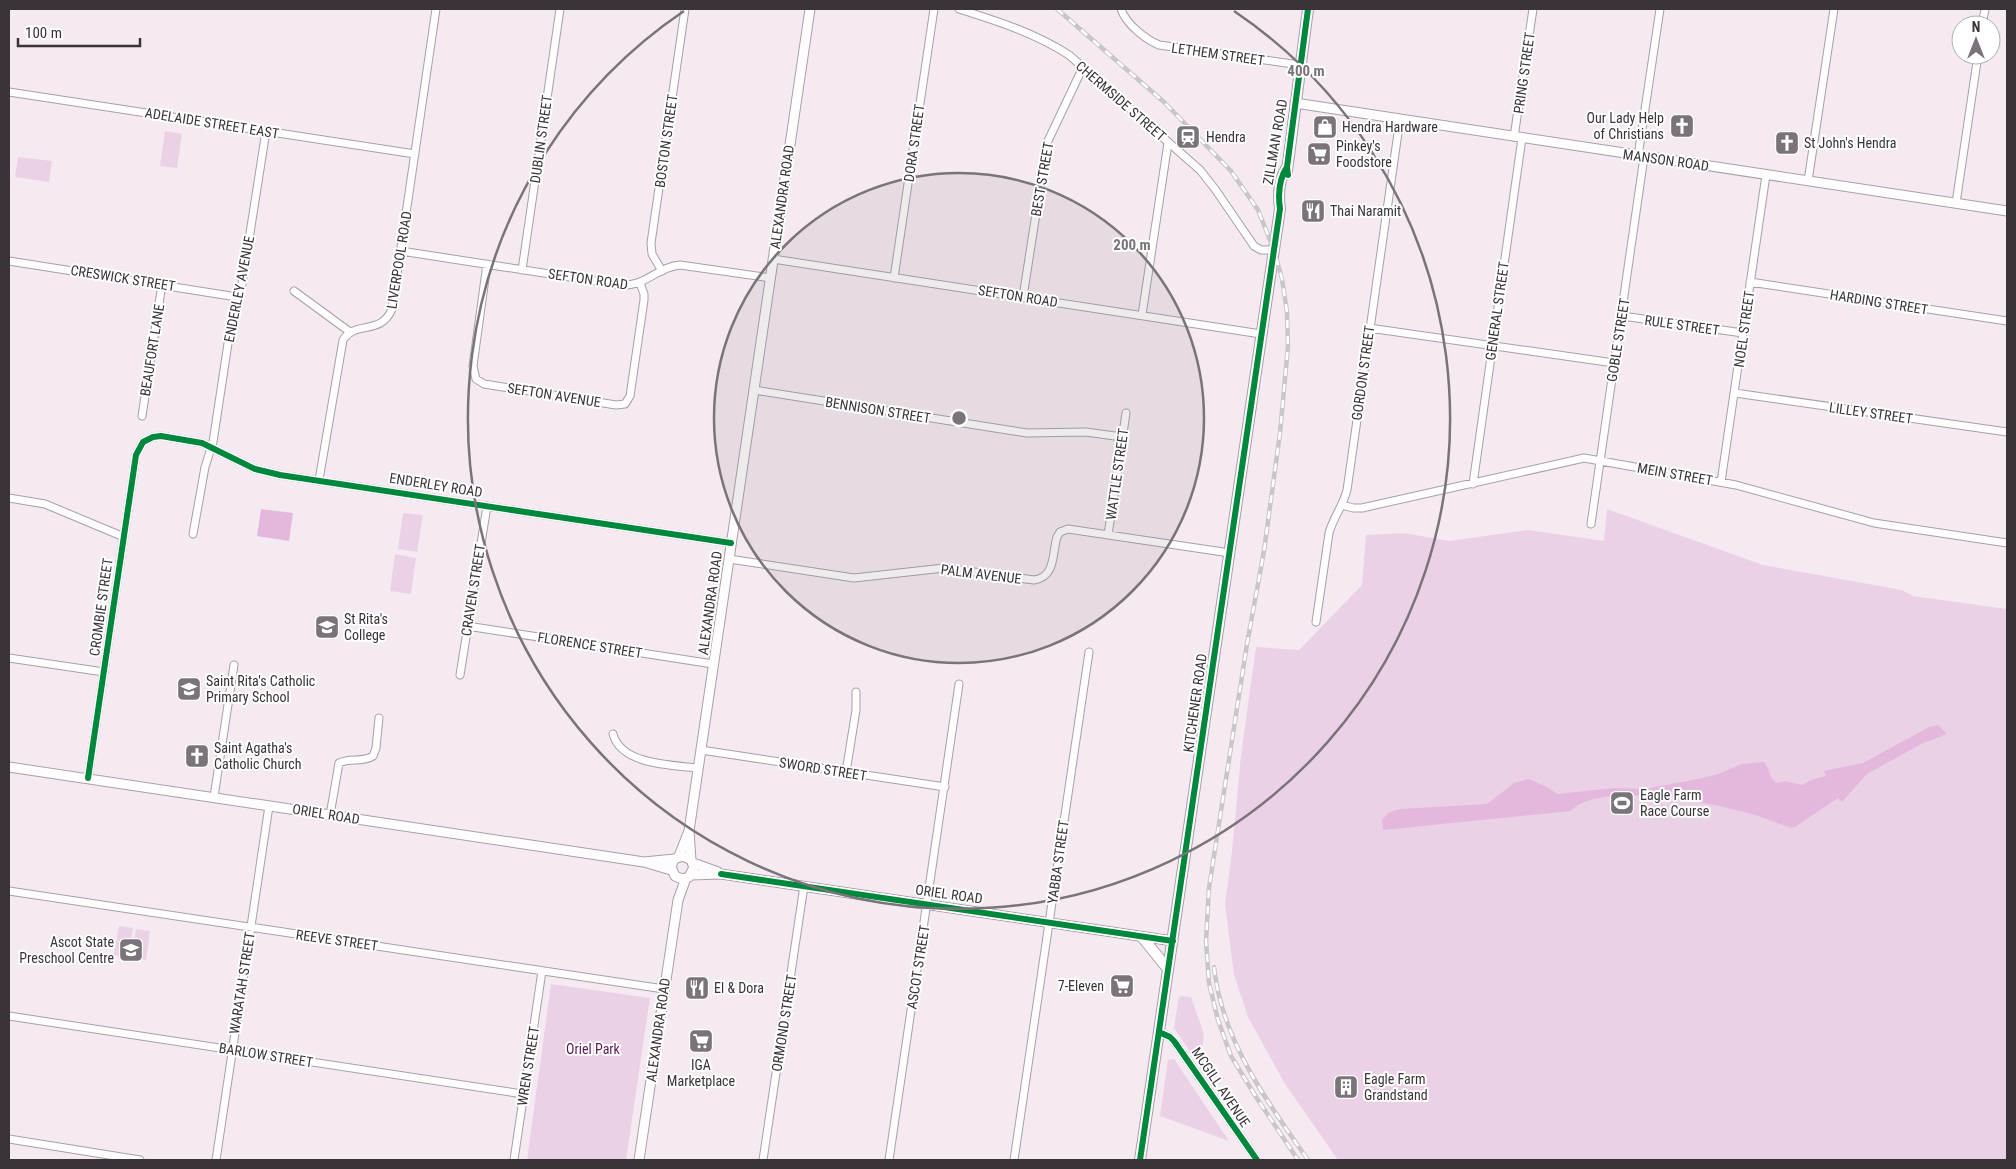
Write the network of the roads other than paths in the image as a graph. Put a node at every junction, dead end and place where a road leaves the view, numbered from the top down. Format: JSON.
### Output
{"nodes":[{"id":1,"x":436,"y":9,"type":"edge"},
{"id":2,"x":560,"y":9,"type":"edge"},
{"id":3,"x":685,"y":9,"type":"edge"},
{"id":4,"x":810,"y":9,"type":"edge"},
{"id":5,"x":934,"y":9,"type":"edge"},
{"id":6,"x":958,"y":9,"type":"edge"},
{"id":7,"x":1121,"y":9,"type":"edge"},
{"id":8,"x":1308,"y":9,"type":"edge"},
{"id":9,"x":1533,"y":9,"type":"edge"},
{"id":10,"x":1660,"y":9,"type":"edge"},
{"id":11,"x":1834,"y":9,"type":"edge"},
{"id":12,"x":1300,"y":65,"type":"junction"},
{"id":13,"x":1977,"y":65,"type":"edge"},
{"id":14,"x":1083,"y":67,"type":"junction"},
{"id":15,"x":9,"y":92,"type":"edge"},
{"id":16,"x":1295,"y":103,"type":"junction"},
{"id":17,"x":1400,"y":120,"type":"junction"},
{"id":18,"x":266,"y":131,"type":"junction"},
{"id":19,"x":1518,"y":138,"type":"junction"},
{"id":20,"x":1168,"y":143,"type":"junction"},
{"id":21,"x":415,"y":154,"type":"junction"},
{"id":22,"x":1641,"y":156,"type":"junction"},
{"id":23,"x":1766,"y":175,"type":"junction"},
{"id":24,"x":1808,"y":181,"type":"junction"},
{"id":25,"x":1956,"y":203,"type":"junction"},
{"id":26,"x":2007,"y":211,"type":"edge"},
{"id":27,"x":1274,"y":250,"type":"junction"},
{"id":28,"x":401,"y":252,"type":"junction"},
{"id":29,"x":773,"y":259,"type":"junction"},
{"id":30,"x":9,"y":261,"type":"edge"},
{"id":31,"x":487,"y":264,"type":"junction"},
{"id":32,"x":522,"y":270,"type":"junction"},
{"id":33,"x":662,"y":271,"type":"junction"},
{"id":34,"x":770,"y":278,"type":"junction"},
{"id":35,"x":894,"y":278,"type":"junction"},
{"id":36,"x":1750,"y":282,"type":"junction"},
{"id":37,"x":640,"y":283,"type":"junction"},
{"id":38,"x":162,"y":284,"type":"junction"},
{"id":39,"x":294,"y":291,"type":"dead end"},
{"id":40,"x":237,"y":297,"type":"junction"},
{"id":41,"x":1022,"y":297,"type":"junction"},
{"id":42,"x":1142,"y":315,"type":"junction"},
{"id":43,"x":1622,"y":316,"type":"junction"},
{"id":44,"x":2007,"y":321,"type":"edge"},
{"id":45,"x":1369,"y":328,"type":"junction"},
{"id":46,"x":350,"y":332,"type":"junction"},
{"id":47,"x":1743,"y":333,"type":"junction"},
{"id":48,"x":1262,"y":334,"type":"junction"},
{"id":49,"x":1492,"y":346,"type":"junction"},
{"id":50,"x":1614,"y":364,"type":"junction"},
{"id":51,"x":754,"y":390,"type":"junction"},
{"id":52,"x":1735,"y":393,"type":"junction"},
{"id":53,"x":1126,"y":412,"type":"dead end"},
{"id":54,"x":142,"y":416,"type":"dead end"},
{"id":55,"x":2007,"y":432,"type":"edge"},
{"id":56,"x":1122,"y":437,"type":"junction"},
{"id":57,"x":143,"y":442,"type":"joint"},
{"id":58,"x":211,"y":446,"type":"junction"},
{"id":59,"x":1600,"y":460,"type":"junction"},
{"id":60,"x":319,"y":480,"type":"junction"},
{"id":61,"x":1721,"y":482,"type":"junction"},
{"id":62,"x":1473,"y":484,"type":"junction"},
{"id":63,"x":9,"y":498,"type":"edge"},
{"id":64,"x":1342,"y":505,"type":"junction"},
{"id":65,"x":487,"y":506,"type":"junction"},
{"id":66,"x":1591,"y":524,"type":"dead end"},
{"id":67,"x":193,"y":534,"type":"dead end"},
{"id":68,"x":1108,"y":535,"type":"junction"},
{"id":69,"x":124,"y":536,"type":"junction"},
{"id":70,"x":731,"y":543,"type":"junction"},
{"id":71,"x":2007,"y":543,"type":"edge"},
{"id":72,"x":1230,"y":552,"type":"junction"},
{"id":73,"x":729,"y":559,"type":"junction"},
{"id":74,"x":1316,"y":622,"type":"dead end"},
{"id":75,"x":467,"y":626,"type":"junction"},
{"id":76,"x":1089,"y":652,"type":"dead end"},
{"id":77,"x":9,"y":658,"type":"edge"},
{"id":78,"x":234,"y":664,"type":"dead end"},
{"id":79,"x":713,"y":664,"type":"junction"},
{"id":80,"x":104,"y":672,"type":"junction"},
{"id":81,"x":460,"y":675,"type":"dead end"},
{"id":82,"x":960,"y":684,"type":"dead end"},
{"id":83,"x":856,"y":692,"type":"dead end"},
{"id":84,"x":379,"y":718,"type":"dead end"},
{"id":85,"x":613,"y":734,"type":"dead end"},
{"id":86,"x":701,"y":750,"type":"junction"},
{"id":87,"x":9,"y":767,"type":"edge"},
{"id":88,"x":698,"y":768,"type":"junction"},
{"id":89,"x":846,"y":772,"type":"junction"},
{"id":90,"x":88,"y":778,"type":"junction"},
{"id":91,"x":945,"y":787,"type":"junction"},
{"id":92,"x":214,"y":796,"type":"junction"},
{"id":93,"x":269,"y":806,"type":"junction"},
{"id":94,"x":330,"y":815,"type":"junction"},
{"id":95,"x":689,"y":831,"type":"junction"},
{"id":96,"x":677,"y":857,"type":"junction"},
{"id":97,"x":644,"y":862,"type":"junction"},
{"id":98,"x":692,"y":862,"type":"junction"},
{"id":99,"x":673,"y":873,"type":"junction"},
{"id":100,"x":721,"y":874,"type":"junction"},
{"id":101,"x":688,"y":876,"type":"junction"},
{"id":102,"x":804,"y":886,"type":"junction"},
{"id":103,"x":9,"y":891,"type":"edge"},
{"id":104,"x":678,"y":900,"type":"junction"},
{"id":105,"x":928,"y":904,"type":"junction"},
{"id":106,"x":1049,"y":922,"type":"junction"},
{"id":107,"x":251,"y":928,"type":"junction"},
{"id":108,"x":1142,"y":937,"type":"junction"},
{"id":109,"x":1173,"y":941,"type":"junction"},
{"id":110,"x":1168,"y":969,"type":"junction"},
{"id":111,"x":542,"y":971,"type":"junction"},
{"id":112,"x":664,"y":989,"type":"junction"},
{"id":113,"x":9,"y":1016,"type":"edge"},
{"id":114,"x":1159,"y":1032,"type":"junction"},
{"id":115,"x":232,"y":1050,"type":"junction"},
{"id":116,"x":524,"y":1094,"type":"junction"},
{"id":117,"x":9,"y":1139,"type":"edge"},
{"id":118,"x":140,"y":1160,"type":"edge"},
{"id":119,"x":216,"y":1160,"type":"edge"},
{"id":120,"x":514,"y":1160,"type":"edge"},
{"id":121,"x":639,"y":1160,"type":"edge"},
{"id":122,"x":763,"y":1160,"type":"edge"},
{"id":123,"x":889,"y":1160,"type":"edge"},
{"id":124,"x":1014,"y":1160,"type":"edge"},
{"id":125,"x":1140,"y":1160,"type":"edge"},
{"id":126,"x":1257,"y":1160,"type":"edge"}],
"edges":[{"from":1,"to":21,"type":"street","name":"LIVERPOOL ROAD"},
{"from":2,"to":32,"type":"street","name":"DUBLIN STREET"},
{"from":3,"to":33,"type":"street","name":"BOSTON STREET"},
{"from":4,"to":29,"type":"street","name":"ALEXANDRA ROAD"},
{"from":5,"to":35,"type":"street","name":"DORA STREET"},
{"from":6,"to":14,"type":"street","name":"CHERMSIDE STREET"},
{"from":7,"to":12,"type":"street","name":"LETHEM STREET"},
{"from":8,"to":12,"type":"main road","name":"ZILLMAN ROAD"},
{"from":9,"to":19,"type":"street","name":"PRING STREET"},
{"from":10,"to":22,"type":"street","name":"GOBLE STREET"},
{"from":11,"to":24,"type":"street"},
{"from":12,"to":16,"type":"main road","name":"ZILLMAN ROAD"},
{"from":13,"to":25,"type":"street"},
{"from":14,"to":20,"type":"street","name":"CHERMSIDE STREET"},
{"from":14,"to":41,"type":"street","name":"BEST STREET"},
{"from":15,"to":18,"type":"street","name":"ADELAIDE STREET EAST"},
{"from":16,"to":17,"type":"street","name":"MANSON ROAD"},
{"from":16,"to":27,"type":"main road","name":"ZILLMAN ROAD"},
{"from":17,"to":19,"type":"street","name":"MANSON ROAD"},
{"from":17,"to":45,"type":"street","name":"GORDON STREET"},
{"from":18,"to":21,"type":"street","name":"ADELAIDE STREET EAST"},
{"from":18,"to":40,"type":"street","name":"ENDERLEY AVENUE"},
{"from":19,"to":22,"type":"street","name":"MANSON ROAD"},
{"from":19,"to":49,"type":"street","name":"GENERAL STREET"},
{"from":20,"to":27,"type":"street","name":"CHERMSIDE STREET"},
{"from":20,"to":42,"type":"street"},
{"from":21,"to":28,"type":"street","name":"LIVERPOOL ROAD"},
{"from":22,"to":23,"type":"street","name":"MANSON ROAD"},
{"from":22,"to":43,"type":"street","name":"GOBLE STREET"},
{"from":23,"to":24,"type":"street","name":"MANSON ROAD"},
{"from":23,"to":36,"type":"street","name":"NOEL STREET"},
{"from":24,"to":25,"type":"street","name":"MANSON ROAD"},
{"from":25,"to":26,"type":"street","name":"MANSON ROAD"},
{"from":27,"to":48,"type":"main road","name":"KITCHENER ROAD"},
{"from":28,"to":31,"type":"street","name":"SEFTON ROAD"},
{"from":28,"to":46,"type":"street","name":"LIVERPOOL ROAD"},
{"from":29,"to":34,"type":"street","name":"ALEXANDRA ROAD"},
{"from":29,"to":35,"type":"street","name":"SEFTON ROAD"},
{"from":30,"to":38,"type":"street","name":"CRESWICK STREET"},
{"from":31,"to":32,"type":"street","name":"SEFTON ROAD"},
{"from":31,"to":37,"type":"street","name":"SEFTON AVENUE"},
{"from":32,"to":37,"type":"street","name":"SEFTON ROAD"},
{"from":33,"to":34,"type":"street","name":"SEFTON ROAD"},
{"from":33,"to":37,"type":"street","name":"SEFTON ROAD"},
{"from":34,"to":51,"type":"street","name":"ALEXANDRA ROAD"},
{"from":35,"to":41,"type":"street","name":"SEFTON ROAD"},
{"from":36,"to":44,"type":"street","name":"HARDING STREET"},
{"from":36,"to":47,"type":"street","name":"NOEL STREET"},
{"from":38,"to":40,"type":"street","name":"CRESWICK STREET"},
{"from":38,"to":54,"type":"street","name":"BEAUFORT LANE"},
{"from":39,"to":46,"type":"street"},
{"from":40,"to":58,"type":"street","name":"ENDERLEY AVENUE"},
{"from":41,"to":42,"type":"street","name":"SEFTON ROAD"},
{"from":42,"to":48,"type":"street","name":"SEFTON ROAD"},
{"from":43,"to":47,"type":"street","name":"RULE STREET"},
{"from":43,"to":50,"type":"street","name":"GOBLE STREET"},
{"from":45,"to":49,"type":"street"},
{"from":45,"to":64,"type":"street","name":"GORDON STREET"},
{"from":46,"to":60,"type":"street"},
{"from":47,"to":52,"type":"street","name":"NOEL STREET"},
{"from":48,"to":72,"type":"main road","name":"KITCHENER ROAD"},
{"from":49,"to":50,"type":"street"},
{"from":49,"to":62,"type":"street","name":"GENERAL STREET"},
{"from":50,"to":59,"type":"street","name":"GOBLE STREET"},
{"from":51,"to":56,"type":"street","name":"BENNISON STREET"},
{"from":51,"to":70,"type":"street","name":"ALEXANDRA ROAD"},
{"from":52,"to":55,"type":"street","name":"LILLEY STREET"},
{"from":52,"to":61,"type":"street","name":"NOEL STREET"},
{"from":53,"to":56,"type":"street","name":"WATTLE STREET"},
{"from":56,"to":68,"type":"street","name":"WATTLE STREET"},
{"from":57,"to":58,"type":"street","name":"ENDERLEY ROAD"},
{"from":57,"to":69,"type":"street","name":"CROMBIE STREET"},
{"from":58,"to":60,"type":"street","name":"ENDERLEY ROAD"},
{"from":58,"to":67,"type":"street","name":"ENDERLEY AVENUE"},
{"from":59,"to":61,"type":"street","name":"MEIN STREET"},
{"from":59,"to":62,"type":"street","name":"MEIN STREET"},
{"from":59,"to":66,"type":"street","name":"GOBLE STREET"},
{"from":60,"to":65,"type":"street","name":"ENDERLEY ROAD"},
{"from":61,"to":71,"type":"street","name":"MEIN STREET"},
{"from":62,"to":64,"type":"street","name":"MEIN STREET"},
{"from":63,"to":69,"type":"street"},
{"from":64,"to":74,"type":"street","name":"GORDON STREET"},
{"from":65,"to":70,"type":"street","name":"ENDERLEY ROAD"},
{"from":65,"to":75,"type":"street","name":"CRAVEN STREET"},
{"from":68,"to":72,"type":"street","name":"PALM AVENUE"},
{"from":68,"to":73,"type":"street","name":"PALM AVENUE"},
{"from":69,"to":80,"type":"street","name":"CROMBIE STREET"},
{"from":70,"to":73,"type":"street","name":"ALEXANDRA ROAD"},
{"from":72,"to":109,"type":"main road","name":"KITCHENER ROAD"},
{"from":73,"to":79,"type":"street","name":"ALEXANDRA ROAD"},
{"from":75,"to":79,"type":"street","name":"FLORENCE STREET"},
{"from":75,"to":81,"type":"street","name":"CRAVEN STREET"},
{"from":76,"to":106,"type":"street","name":"YABBA STREET"},
{"from":77,"to":80,"type":"street"},
{"from":78,"to":92,"type":"street"},
{"from":79,"to":86,"type":"street","name":"ALEXANDRA ROAD"},
{"from":80,"to":90,"type":"street","name":"CROMBIE STREET"},
{"from":82,"to":91,"type":"street","name":"ASCOT STREET"},
{"from":83,"to":89,"type":"street"},
{"from":84,"to":94,"type":"street"},
{"from":85,"to":88,"type":"street"},
{"from":86,"to":88,"type":"street","name":"ALEXANDRA ROAD"},
{"from":86,"to":89,"type":"street","name":"SWORD STREET"},
{"from":87,"to":90,"type":"street","name":"ORIEL ROAD"},
{"from":88,"to":95,"type":"street","name":"ALEXANDRA ROAD"},
{"from":89,"to":91,"type":"street","name":"SWORD STREET"},
{"from":90,"to":92,"type":"street","name":"ORIEL ROAD"},
{"from":91,"to":105,"type":"street","name":"ASCOT STREET"},
{"from":92,"to":93,"type":"street","name":"ORIEL ROAD"},
{"from":93,"to":94,"type":"street","name":"ORIEL ROAD"},
{"from":93,"to":107,"type":"street","name":"WARATAH STREET"},
{"from":94,"to":97,"type":"street","name":"ORIEL ROAD"},
{"from":95,"to":96,"type":"street","name":"ALEXANDRA ROAD"},
{"from":95,"to":98,"type":"street","name":"ALEXANDRA ROAD"},
{"from":96,"to":97,"type":"street","name":"ORIEL ROAD"},
{"from":96,"to":98,"type":"street"},
{"from":96,"to":99,"type":"street"},
{"from":97,"to":99,"type":"street","name":"ORIEL ROAD"},
{"from":98,"to":100,"type":"street","name":"ORIEL ROAD"},
{"from":98,"to":101,"type":"street"},
{"from":99,"to":101,"type":"street"},
{"from":99,"to":104,"type":"street","name":"ALEXANDRA ROAD"},
{"from":100,"to":101,"type":"street","name":"ORIEL ROAD"},
{"from":100,"to":102,"type":"street","name":"ORIEL ROAD"},
{"from":101,"to":104,"type":"street","name":"ALEXANDRA ROAD"},
{"from":102,"to":105,"type":"street","name":"ORIEL ROAD"},
{"from":102,"to":122,"type":"street","name":"ORMOND STREET"},
{"from":103,"to":107,"type":"street","name":"REEVE STREET"},
{"from":104,"to":112,"type":"street","name":"ALEXANDRA ROAD"},
{"from":105,"to":106,"type":"street","name":"ORIEL ROAD"},
{"from":105,"to":123,"type":"street","name":"ASCOT STREET"},
{"from":106,"to":108,"type":"street","name":"ORIEL ROAD"},
{"from":106,"to":124,"type":"street","name":"YABBA STREET"},
{"from":107,"to":111,"type":"street","name":"REEVE STREET"},
{"from":107,"to":115,"type":"street","name":"WARATAH STREET"},
{"from":108,"to":109,"type":"street","name":"ORIEL ROAD"},
{"from":108,"to":110,"type":"main road"},
{"from":109,"to":110,"type":"main road","name":"KITCHENER ROAD"},
{"from":110,"to":114,"type":"main road","name":"KITCHENER ROAD"},
{"from":111,"to":112,"type":"street","name":"REEVE STREET"},
{"from":111,"to":116,"type":"street","name":"WREN STREET"},
{"from":112,"to":121,"type":"street","name":"ALEXANDRA ROAD"},
{"from":113,"to":115,"type":"street","name":"BARLOW STREET"},
{"from":114,"to":125,"type":"main road","name":"KITCHENER ROAD"},
{"from":114,"to":126,"type":"street","name":"MCGILL AVENUE"},
{"from":115,"to":116,"type":"street","name":"BARLOW STREET"},
{"from":115,"to":119,"type":"street","name":"WARATAH STREET"},
{"from":116,"to":120,"type":"street","name":"WREN STREET"},
{"from":117,"to":118,"type":"street"}]}
